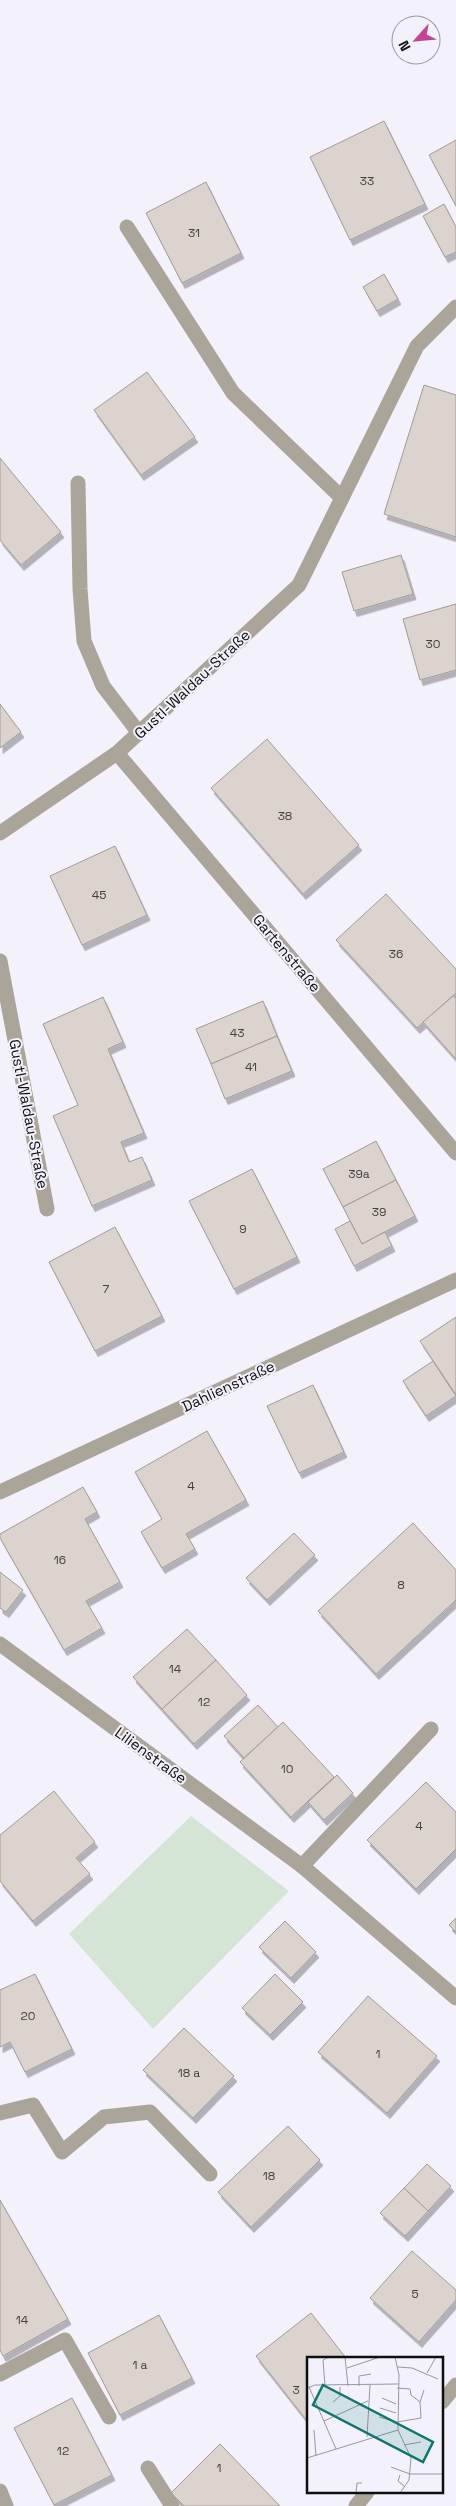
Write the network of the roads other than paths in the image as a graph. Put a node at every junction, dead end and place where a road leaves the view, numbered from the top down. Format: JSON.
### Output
{"nodes":[{"id":1,"x":127,"y":227,"type":"dead end"},
{"id":2,"x":456,"y":307,"type":"edge"},
{"id":3,"x":78,"y":483,"type":"dead end"},
{"id":4,"x":342,"y":498,"type":"junction"},
{"id":5,"x":139,"y":734,"type":"junction"},
{"id":6,"x":117,"y":753,"type":"junction"},
{"id":7,"x":0,"y":832,"type":"edge"},
{"id":8,"x":0,"y":961,"type":"edge"},
{"id":9,"x":456,"y":1152,"type":"edge"},
{"id":10,"x":47,"y":1209,"type":"dead end"},
{"id":11,"x":456,"y":1280,"type":"edge"},
{"id":12,"x":0,"y":1492,"type":"edge"},
{"id":13,"x":0,"y":1644,"type":"edge"},
{"id":14,"x":431,"y":1729,"type":"dead end"},
{"id":15,"x":302,"y":1866,"type":"junction"},
{"id":16,"x":456,"y":1998,"type":"edge"},
{"id":17,"x":0,"y":2113,"type":"edge"},
{"id":18,"x":210,"y":2174,"type":"dead end"},
{"id":19,"x":0,"y":2374,"type":"edge"},
{"id":20,"x":456,"y":2385,"type":"edge"},
{"id":21,"x":444,"y":2400,"type":"edge"},
{"id":22,"x":110,"y":2417,"type":"dead end"},
{"id":23,"x":148,"y":2468,"type":"dead end"},
{"id":24,"x":0,"y":2491,"type":"edge"},
{"id":25,"x":365,"y":2494,"type":"edge"},
{"id":26,"x":6,"y":2506,"type":"edge"},
{"id":27,"x":172,"y":2506,"type":"edge"},
{"id":28,"x":356,"y":2506,"type":"edge"}],
"edges":[{"from":1,"to":4,"type":"street"},
{"from":2,"to":4,"type":"street","name":"Gustl-Waldau-Straße"},
{"from":3,"to":5,"type":"street"},
{"from":4,"to":5,"type":"street","name":"Gustl-Waldau-Straße"},
{"from":5,"to":6,"type":"street","name":"Gustl-Waldau-Straße"},
{"from":6,"to":7,"type":"street","name":"Gustl-Waldau-Straße"},
{"from":6,"to":9,"type":"street","name":"Gartenstraße"},
{"from":8,"to":10,"type":"street","name":"Gustl-Waldau-Straße"},
{"from":11,"to":12,"type":"street","name":"Dahlienstraße"},
{"from":13,"to":15,"type":"street","name":"Lilienstraße"},
{"from":14,"to":15,"type":"street"},
{"from":15,"to":16,"type":"street","name":"Lilienstraße"},
{"from":17,"to":18,"type":"street"},
{"from":19,"to":22,"type":"street"},
{"from":20,"to":21,"type":"street"},
{"from":23,"to":27,"type":"street"},
{"from":24,"to":26,"type":"street"},
{"from":25,"to":28,"type":"street"}]}
